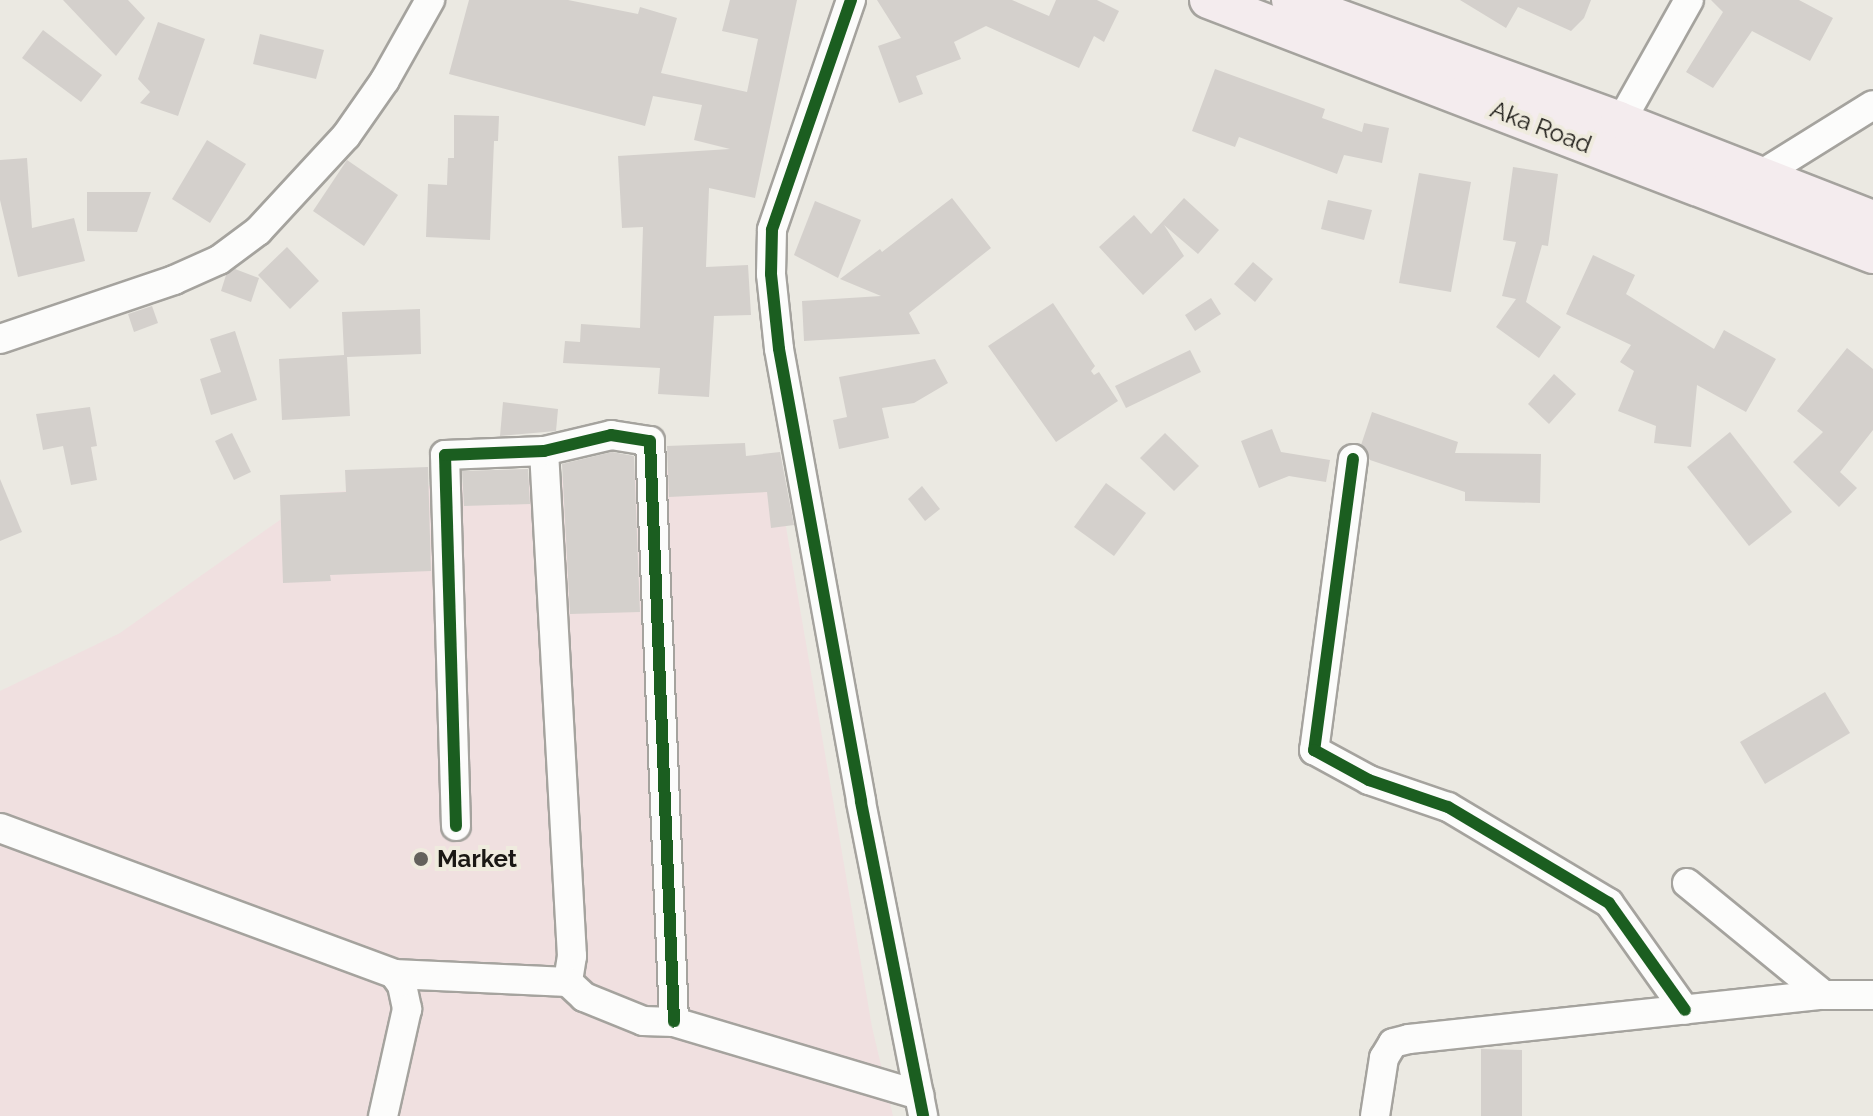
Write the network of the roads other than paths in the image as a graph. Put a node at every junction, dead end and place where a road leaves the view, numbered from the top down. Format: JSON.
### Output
{"nodes":[{"id":1,"x":430,"y":0,"type":"edge"},
{"id":2,"x":851,"y":0,"type":"edge"},
{"id":3,"x":1208,"y":0,"type":"edge"},
{"id":4,"x":1290,"y":0,"type":"edge"},
{"id":5,"x":1689,"y":0,"type":"edge"},
{"id":6,"x":1873,"y":105,"type":"edge"},
{"id":7,"x":1612,"y":136,"type":"junction"},
{"id":8,"x":1759,"y":176,"type":"junction"},
{"id":9,"x":1873,"y":219,"type":"edge"},
{"id":10,"x":1873,"y":255,"type":"edge"},
{"id":11,"x":0,"y":339,"type":"edge"},
{"id":12,"x":544,"y":451,"type":"junction"},
{"id":13,"x":1353,"y":459,"type":"dead end"},
{"id":14,"x":456,"y":826,"type":"dead end"},
{"id":15,"x":0,"y":828,"type":"edge"},
{"id":16,"x":1687,"y":883,"type":"dead end"},
{"id":17,"x":394,"y":974,"type":"junction"},
{"id":18,"x":568,"y":982,"type":"junction"},
{"id":19,"x":1824,"y":995,"type":"junction"},
{"id":20,"x":1873,"y":995,"type":"edge"},
{"id":21,"x":1685,"y":1010,"type":"junction"},
{"id":22,"x":674,"y":1022,"type":"junction"},
{"id":23,"x":921,"y":1105,"type":"edge"},
{"id":24,"x":383,"y":1116,"type":"edge"},
{"id":25,"x":1375,"y":1116,"type":"edge"}],
"edges":[{"from":1,"to":11,"type":"street"},
{"from":2,"to":23,"type":"street"},
{"from":3,"to":7,"type":"main road","name":"Aka Road"},
{"from":4,"to":7,"type":"main road","name":"Aka Road"},
{"from":5,"to":7,"type":"street"},
{"from":6,"to":8,"type":"street"},
{"from":7,"to":8,"type":"main road","name":"Aka Road"},
{"from":7,"to":10,"type":"main road","name":"Aka Road"},
{"from":8,"to":9,"type":"main road","name":"Aka Road"},
{"from":12,"to":14,"type":"street"},
{"from":12,"to":18,"type":"street"},
{"from":12,"to":22,"type":"street"},
{"from":13,"to":21,"type":"street"},
{"from":15,"to":17,"type":"street"},
{"from":16,"to":19,"type":"street"},
{"from":17,"to":18,"type":"street"},
{"from":17,"to":24,"type":"street"},
{"from":18,"to":22,"type":"street"},
{"from":19,"to":20,"type":"street"},
{"from":19,"to":21,"type":"street"},
{"from":21,"to":25,"type":"street"},
{"from":22,"to":23,"type":"street"}]}
